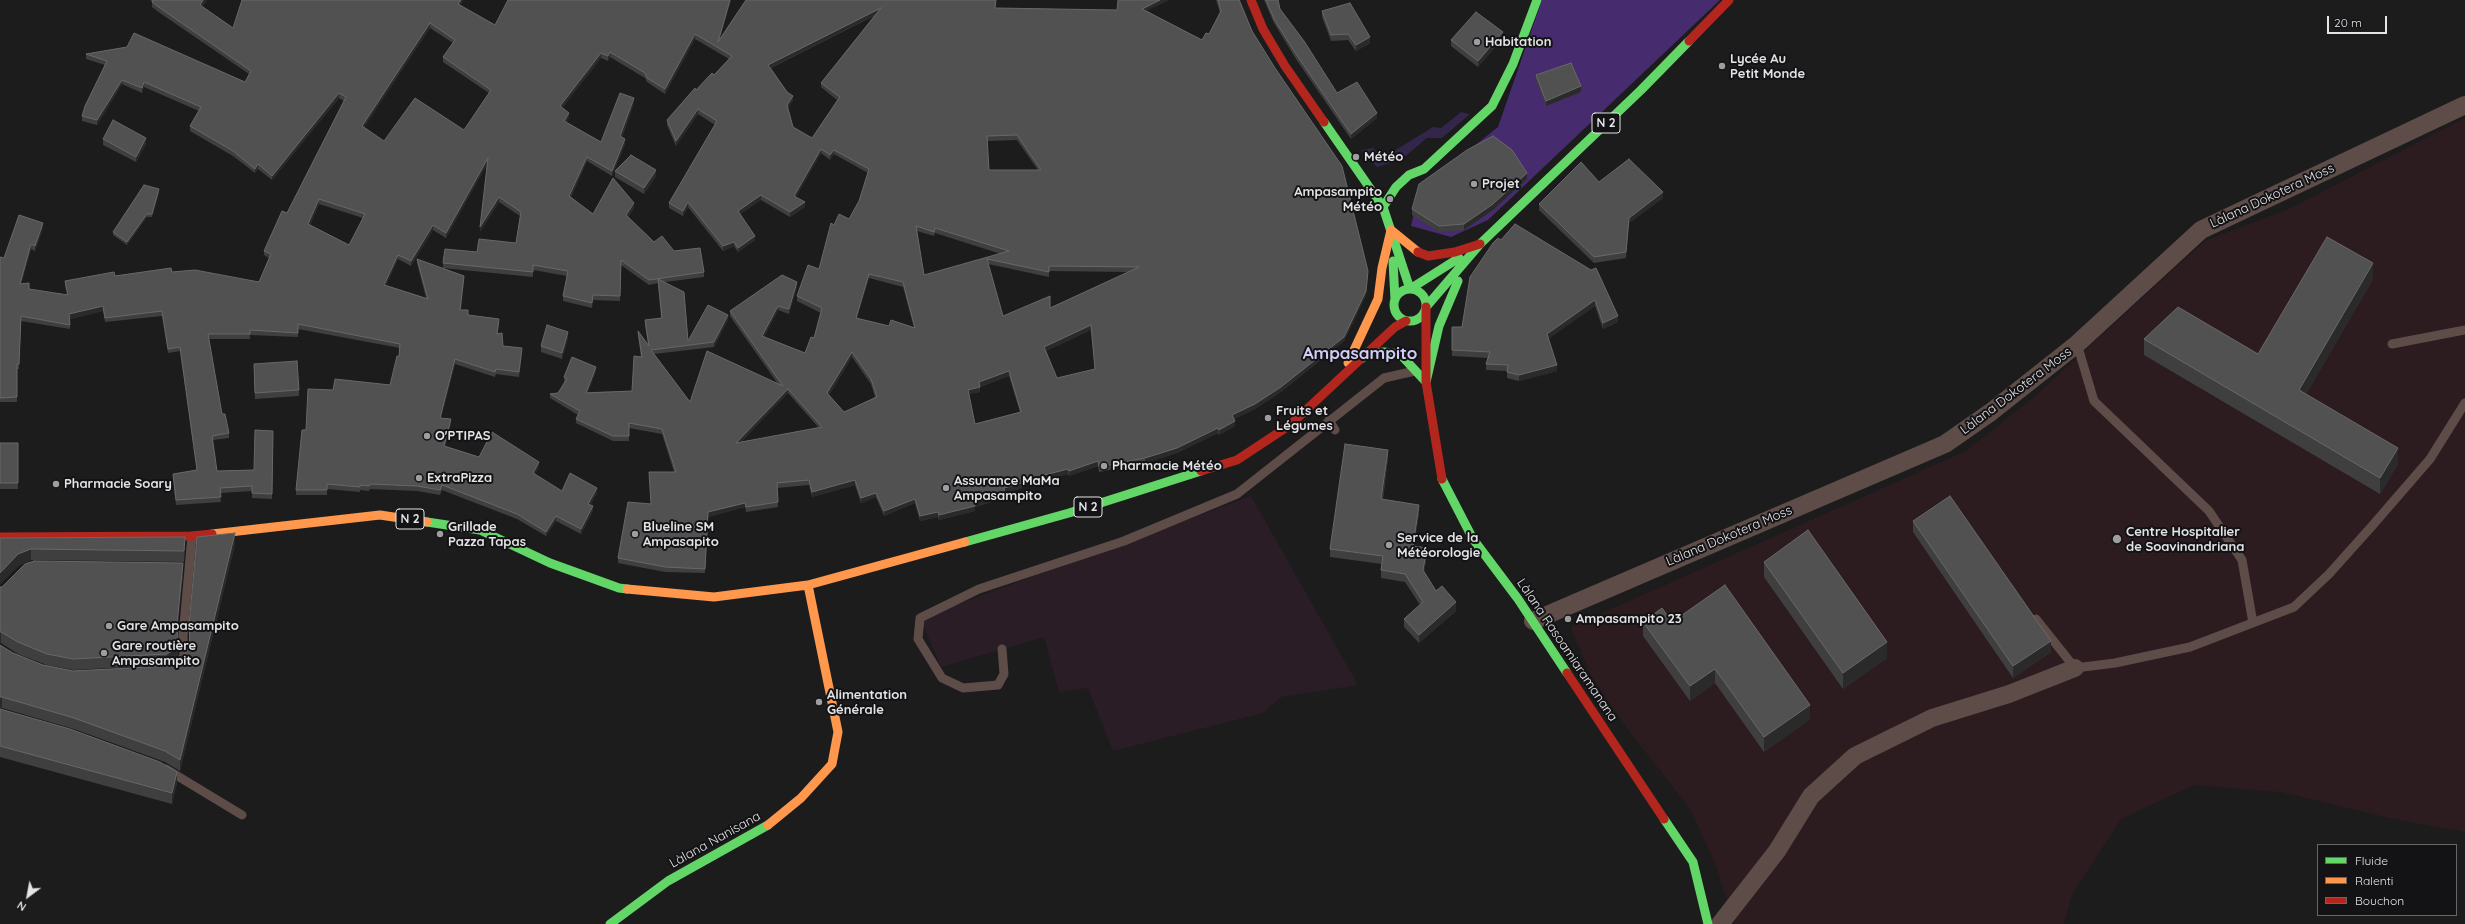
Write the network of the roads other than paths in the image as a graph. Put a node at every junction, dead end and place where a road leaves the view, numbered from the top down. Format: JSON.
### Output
{"nodes":[{"id":1,"x":1251,"y":0,"type":"edge"},
{"id":2,"x":1537,"y":0,"type":"edge"},
{"id":3,"x":1729,"y":0,"type":"edge"},
{"id":4,"x":2465,"y":105,"type":"edge"},
{"id":5,"x":1383,"y":207,"type":"junction"},
{"id":6,"x":1391,"y":230,"type":"junction"},
{"id":7,"x":1480,"y":244,"type":"junction"},
{"id":8,"x":1410,"y":290,"type":"junction"},
{"id":9,"x":1395,"y":300,"type":"junction"},
{"id":10,"x":1426,"y":307,"type":"junction"},
{"id":11,"x":1387,"y":310,"type":"dead end"},
{"id":12,"x":1378,"y":321,"type":"dead end"},
{"id":13,"x":1407,"y":324,"type":"junction"},
{"id":14,"x":2465,"y":330,"type":"edge"},
{"id":15,"x":2077,"y":344,"type":"junction"},
{"id":16,"x":2392,"y":344,"type":"dead end"},
{"id":17,"x":1415,"y":348,"type":"dead end"},
{"id":18,"x":1416,"y":370,"type":"junction"},
{"id":19,"x":1342,"y":375,"type":"junction"},
{"id":20,"x":1426,"y":382,"type":"junction"},
{"id":21,"x":2465,"y":403,"type":"edge"},
{"id":22,"x":1329,"y":420,"type":"junction"},
{"id":23,"x":1335,"y":430,"type":"dead end"},
{"id":24,"x":192,"y":536,"type":"junction"},
{"id":25,"x":0,"y":537,"type":"edge"},
{"id":26,"x":808,"y":585,"type":"junction"},
{"id":27,"x":2036,"y":620,"type":"edge"},
{"id":28,"x":1533,"y":621,"type":"junction"},
{"id":29,"x":2253,"y":623,"type":"junction"},
{"id":30,"x":1002,"y":649,"type":"dead end"},
{"id":31,"x":2075,"y":668,"type":"junction"},
{"id":32,"x":169,"y":672,"type":"edge"},
{"id":33,"x":156,"y":765,"type":"edge"},
{"id":34,"x":242,"y":815,"type":"dead end"},
{"id":35,"x":610,"y":924,"type":"edge"},
{"id":36,"x":1708,"y":924,"type":"edge"},
{"id":37,"x":1720,"y":924,"type":"edge"}],
"edges":[{"from":1,"to":5,"type":"main road"},
{"from":2,"to":5,"type":"main road"},
{"from":3,"to":7,"type":"main road","number":"N 2"},
{"from":4,"to":15,"type":"street","name":"Làlana Dokotera Moss"},
{"from":5,"to":6,"type":"main road"},
{"from":6,"to":7,"type":"main road"},
{"from":6,"to":8,"type":"main road"},
{"from":6,"to":9,"type":"main road"},
{"from":6,"to":19,"type":"main road"},
{"from":7,"to":8,"type":"main road","number":"N 2"},
{"from":7,"to":10,"type":"main road","number":"N 2"},
{"from":7,"to":20,"type":"main road"},
{"from":8,"to":9,"type":"main road","number":"N 2"},
{"from":8,"to":10,"type":"main road"},
{"from":9,"to":11,"type":"main road","number":"N 2"},
{"from":9,"to":13,"type":"main road"},
{"from":10,"to":13,"type":"main road","number":"N 2"},
{"from":10,"to":20,"type":"main road","name":"Làlana Rasoamiaramanana"},
{"from":12,"to":19,"type":"main road","number":"N 2"},
{"from":13,"to":19,"type":"main road","number":"N 2"},
{"from":14,"to":16,"type":"lane"},
{"from":15,"to":28,"type":"street","name":"Làlana Dokotera Moss"},
{"from":15,"to":29,"type":"lane"},
{"from":17,"to":20,"type":"main road","name":"Làlana Rasoamiaramanana"},
{"from":18,"to":19,"type":"main road"},
{"from":18,"to":20,"type":"main road"},
{"from":18,"to":22,"type":"lane"},
{"from":19,"to":26,"type":"main road","number":"N 2"},
{"from":20,"to":28,"type":"main road","name":"Làlana Rasoamiaramanana"},
{"from":21,"to":29,"type":"lane"},
{"from":22,"to":23,"type":"lane"},
{"from":22,"to":30,"type":"lane"},
{"from":24,"to":25,"type":"main road","number":"N 2"},
{"from":24,"to":26,"type":"main road","number":"N 2"},
{"from":24,"to":32,"type":"lane"},
{"from":26,"to":35,"type":"main road","name":"Làlana Nanisana"},
{"from":27,"to":31,"type":"lane"},
{"from":28,"to":36,"type":"main road","name":"Làlana Rasoamiaramanana"},
{"from":29,"to":31,"type":"lane"},
{"from":31,"to":37,"type":"street"},
{"from":33,"to":34,"type":"lane"}]}
